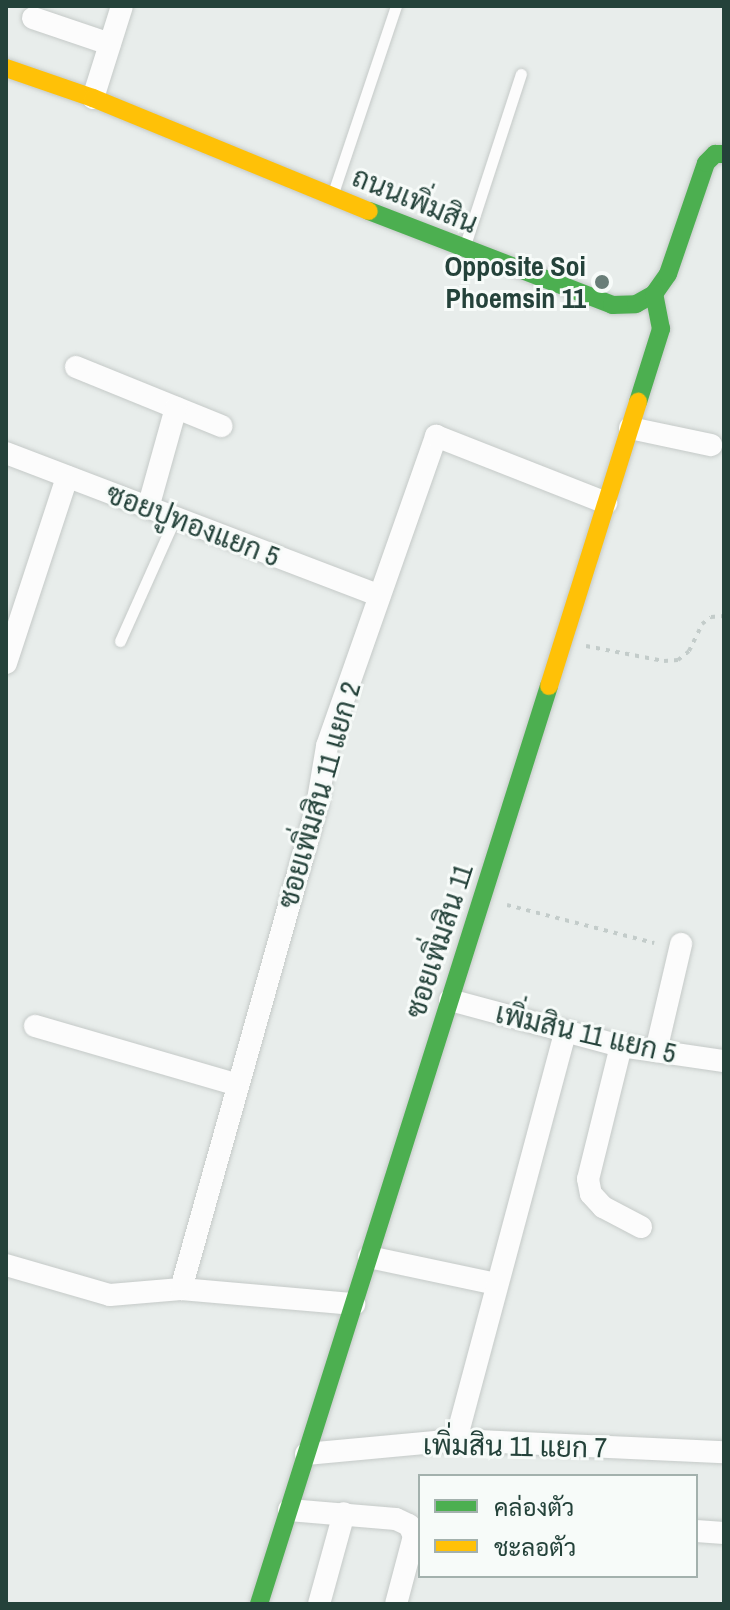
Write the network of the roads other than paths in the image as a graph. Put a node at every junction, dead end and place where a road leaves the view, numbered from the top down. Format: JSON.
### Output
{"nodes":[{"id":1,"x":122,"y":6,"type":"edge"},
{"id":2,"x":396,"y":6,"type":"edge"},
{"id":3,"x":33,"y":18,"type":"dead end"},
{"id":4,"x":110,"y":44,"type":"junction"},
{"id":5,"x":6,"y":68,"type":"edge"},
{"id":6,"x":521,"y":74,"type":"dead end"},
{"id":7,"x":93,"y":98,"type":"junction"},
{"id":8,"x":724,"y":154,"type":"edge"},
{"id":9,"x":332,"y":197,"type":"junction"},
{"id":10,"x":463,"y":250,"type":"junction"},
{"id":11,"x":654,"y":294,"type":"junction"},
{"id":12,"x":76,"y":367,"type":"dead end"},
{"id":13,"x":176,"y":408,"type":"junction"},
{"id":14,"x":221,"y":426,"type":"dead end"},
{"id":15,"x":630,"y":428,"type":"junction"},
{"id":16,"x":711,"y":445,"type":"dead end"},
{"id":17,"x":6,"y":453,"type":"edge"},
{"id":18,"x":67,"y":477,"type":"junction"},
{"id":19,"x":606,"y":503,"type":"junction"},
{"id":20,"x":148,"y":508,"type":"junction"},
{"id":21,"x":175,"y":518,"type":"junction"},
{"id":22,"x":380,"y":596,"type":"junction"},
{"id":23,"x":120,"y":641,"type":"dead end"},
{"id":24,"x":6,"y":663,"type":"edge"},
{"id":25,"x":681,"y":944,"type":"dead end"},
{"id":26,"x":450,"y":1000,"type":"junction"},
{"id":27,"x":35,"y":1026,"type":"dead end"},
{"id":28,"x":565,"y":1032,"type":"junction"},
{"id":29,"x":621,"y":1046,"type":"junction"},
{"id":30,"x":656,"y":1051,"type":"junction"},
{"id":31,"x":724,"y":1061,"type":"edge"},
{"id":32,"x":238,"y":1085,"type":"junction"},
{"id":33,"x":641,"y":1227,"type":"dead end"},
{"id":34,"x":369,"y":1257,"type":"junction"},
{"id":35,"x":6,"y":1265,"type":"edge"},
{"id":36,"x":496,"y":1284,"type":"junction"},
{"id":37,"x":181,"y":1289,"type":"junction"},
{"id":38,"x":354,"y":1304,"type":"junction"},
{"id":39,"x":456,"y":1440,"type":"junction"},
{"id":40,"x":724,"y":1452,"type":"edge"},
{"id":41,"x":306,"y":1454,"type":"junction"},
{"id":42,"x":289,"y":1510,"type":"junction"},
{"id":43,"x":344,"y":1513,"type":"junction"},
{"id":44,"x":698,"y":1531,"type":"edge"},
{"id":45,"x":724,"y":1533,"type":"edge"},
{"id":46,"x":259,"y":1604,"type":"edge"},
{"id":47,"x":319,"y":1604,"type":"edge"},
{"id":48,"x":396,"y":1604,"type":"edge"}],
"edges":[{"from":1,"to":4,"type":"street"},
{"from":2,"to":9,"type":"lane"},
{"from":3,"to":4,"type":"street"},
{"from":4,"to":7,"type":"street"},
{"from":5,"to":7,"type":"street","name":"ถนนเพิ่มสิน"},
{"from":6,"to":10,"type":"lane"},
{"from":7,"to":9,"type":"street","name":"ถนนเพิ่มสิน"},
{"from":8,"to":11,"type":"street"},
{"from":9,"to":10,"type":"street","name":"ถนนเพิ่มสิน"},
{"from":10,"to":11,"type":"street","name":"ถนนเพิ่มสิน"},
{"from":11,"to":15,"type":"street","name":"ซอยเพิ่มสิน 11"},
{"from":12,"to":13,"type":"street"},
{"from":13,"to":14,"type":"street"},
{"from":13,"to":20,"type":"street"},
{"from":15,"to":16,"type":"street"},
{"from":15,"to":19,"type":"street","name":"ซอยเพิ่มสิน 11"},
{"from":17,"to":18,"type":"street","name":"ซอยปูทองแยก 5"},
{"from":18,"to":20,"type":"street","name":"ซอยปูทองแยก 5"},
{"from":18,"to":24,"type":"street"},
{"from":19,"to":22,"type":"street","name":"ซอยเพิ่มสิน 11 แยก 2"},
{"from":19,"to":26,"type":"street","name":"ซอยเพิ่มสิน 11"},
{"from":20,"to":21,"type":"street","name":"ซอยปูทองแยก 5"},
{"from":21,"to":22,"type":"street","name":"ซอยปูทองแยก 5"},
{"from":21,"to":23,"type":"lane"},
{"from":22,"to":32,"type":"street","name":"ซอยเพิ่มสิน 11 แยก 2"},
{"from":25,"to":30,"type":"street"},
{"from":26,"to":28,"type":"street","name":"เพิ่มสิน 11 แยก 5"},
{"from":26,"to":34,"type":"street","name":"ซอยเพิ่มสิน 11"},
{"from":27,"to":32,"type":"street"},
{"from":28,"to":29,"type":"street","name":"เพิ่มสิน 11 แยก 5"},
{"from":28,"to":36,"type":"street"},
{"from":29,"to":30,"type":"street","name":"เพิ่มสิน 11 แยก 5"},
{"from":29,"to":33,"type":"street"},
{"from":30,"to":31,"type":"street","name":"เพิ่มสิน 11 แยก 5"},
{"from":32,"to":37,"type":"street","name":"ซอยเพิ่มสิน 11 แยก 2"},
{"from":34,"to":36,"type":"street"},
{"from":34,"to":38,"type":"street","name":"ซอยเพิ่มสิน 11"},
{"from":35,"to":37,"type":"street"},
{"from":36,"to":39,"type":"street"},
{"from":37,"to":38,"type":"street"},
{"from":38,"to":41,"type":"street","name":"ซอยเพิ่มสิน 11"},
{"from":39,"to":40,"type":"street","name":"เพิ่มสิน 11 แยก 7"},
{"from":39,"to":41,"type":"street","name":"เพิ่มสิน 11 แยก 7"},
{"from":41,"to":42,"type":"street","name":"ซอยเพิ่มสิน 11"},
{"from":42,"to":43,"type":"street"},
{"from":42,"to":46,"type":"street","name":"ซอยเพิ่มสิน 11"},
{"from":43,"to":47,"type":"street"},
{"from":43,"to":48,"type":"street"},
{"from":44,"to":45,"type":"street"}]}
